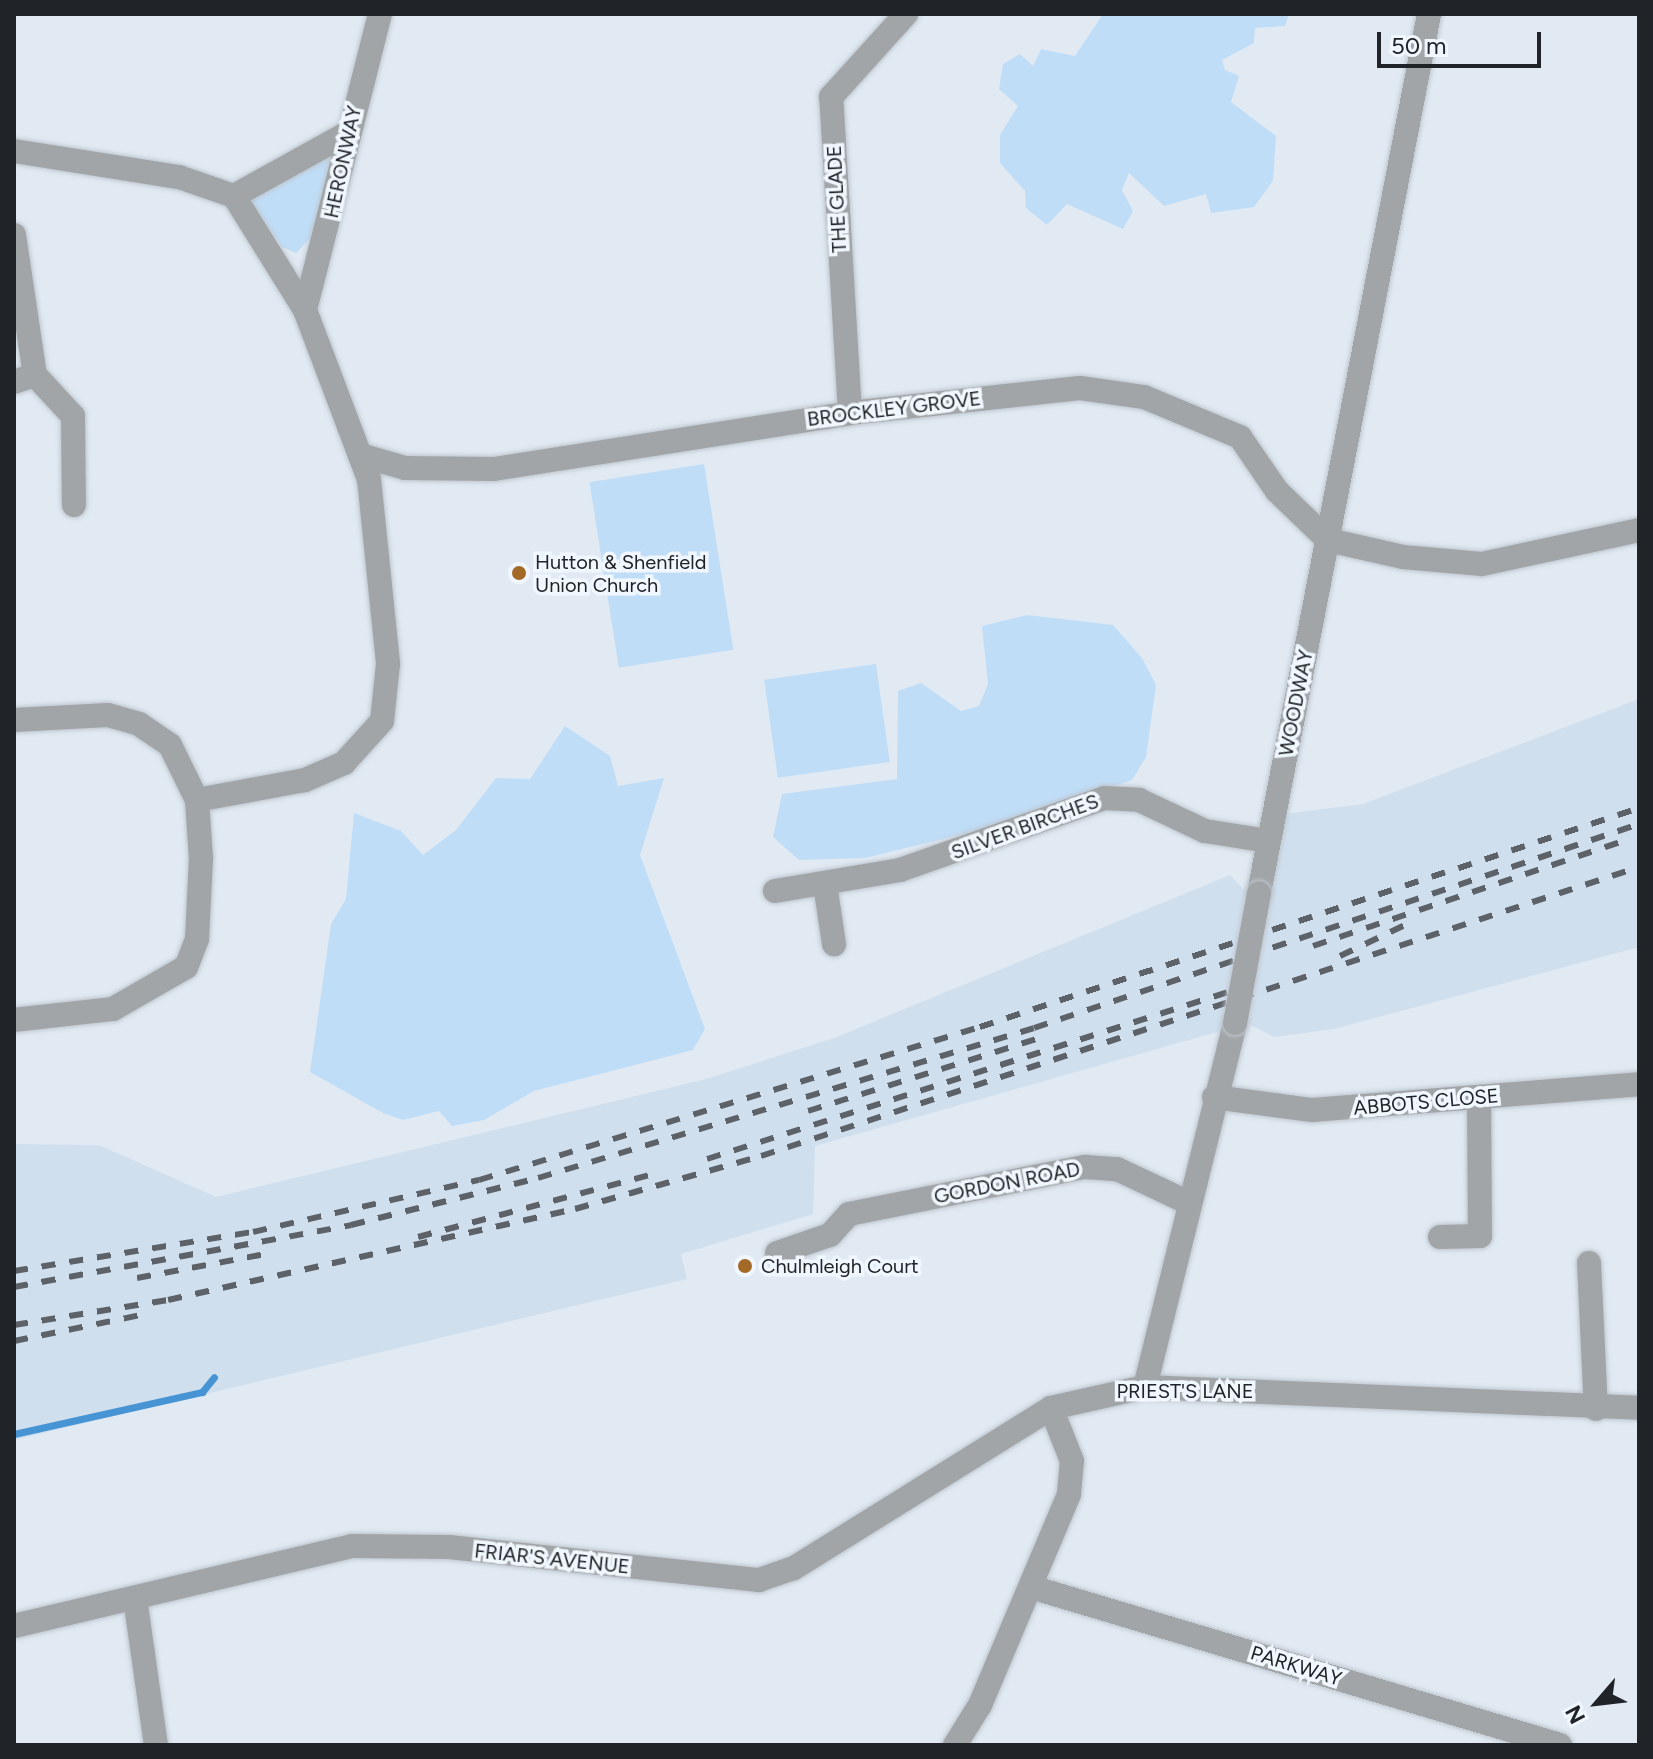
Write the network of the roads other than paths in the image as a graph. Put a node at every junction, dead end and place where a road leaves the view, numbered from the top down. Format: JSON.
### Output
{"nodes":[{"id":1,"x":380,"y":14,"type":"edge"},
{"id":2,"x":906,"y":14,"type":"edge"},
{"id":3,"x":1429,"y":14,"type":"edge"},
{"id":4,"x":346,"y":134,"type":"junction"},
{"id":5,"x":14,"y":151,"type":"edge"},
{"id":6,"x":234,"y":196,"type":"junction"},
{"id":7,"x":14,"y":235,"type":"edge"},
{"id":8,"x":305,"y":310,"type":"junction"},
{"id":9,"x":24,"y":378,"type":"edge"},
{"id":10,"x":850,"y":413,"type":"junction"},
{"id":11,"x":360,"y":455,"type":"junction"},
{"id":12,"x":405,"y":468,"type":"junction"},
{"id":13,"x":74,"y":505,"type":"dead end"},
{"id":14,"x":375,"y":506,"type":"junction"},
{"id":15,"x":1639,"y":530,"type":"edge"},
{"id":16,"x":1328,"y":540,"type":"junction"},
{"id":17,"x":14,"y":720,"type":"edge"},
{"id":18,"x":197,"y":800,"type":"junction"},
{"id":19,"x":1268,"y":841,"type":"junction"},
{"id":20,"x":825,"y":884,"type":"junction"},
{"id":21,"x":775,"y":891,"type":"dead end"},
{"id":22,"x":834,"y":944,"type":"dead end"},
{"id":23,"x":14,"y":1020,"type":"edge"},
{"id":24,"x":1639,"y":1084,"type":"edge"},
{"id":25,"x":1214,"y":1097,"type":"junction"},
{"id":26,"x":1479,"y":1098,"type":"junction"},
{"id":27,"x":1187,"y":1202,"type":"junction"},
{"id":28,"x":1440,"y":1237,"type":"dead end"},
{"id":29,"x":777,"y":1253,"type":"dead end"},
{"id":30,"x":1589,"y":1263,"type":"dead end"},
{"id":31,"x":1145,"y":1387,"type":"junction"},
{"id":32,"x":1051,"y":1408,"type":"junction"},
{"id":33,"x":1639,"y":1408,"type":"edge"},
{"id":34,"x":1596,"y":1409,"type":"junction"},
{"id":35,"x":1031,"y":1587,"type":"junction"},
{"id":36,"x":135,"y":1598,"type":"junction"},
{"id":37,"x":14,"y":1626,"type":"edge"},
{"id":38,"x":156,"y":1745,"type":"edge"},
{"id":39,"x":955,"y":1745,"type":"edge"},
{"id":40,"x":1560,"y":1745,"type":"edge"}],
"edges":[{"from":1,"to":4,"type":"street","name":"HERONWAY"},
{"from":2,"to":10,"type":"street","name":"THE GLADE"},
{"from":3,"to":16,"type":"street","name":"WOODWAY"},
{"from":4,"to":6,"type":"street"},
{"from":4,"to":8,"type":"street","name":"HERONWAY"},
{"from":5,"to":6,"type":"street"},
{"from":6,"to":8,"type":"street"},
{"from":7,"to":9,"type":"street"},
{"from":8,"to":11,"type":"street"},
{"from":9,"to":13,"type":"street"},
{"from":10,"to":12,"type":"street","name":"BROCKLEY GROVE"},
{"from":10,"to":16,"type":"street","name":"BROCKLEY GROVE"},
{"from":11,"to":12,"type":"street","name":"BROCKLEY GROVE"},
{"from":11,"to":14,"type":"street"},
{"from":12,"to":14,"type":"street"},
{"from":14,"to":18,"type":"street"},
{"from":15,"to":16,"type":"street"},
{"from":16,"to":19,"type":"street","name":"WOODWAY"},
{"from":17,"to":18,"type":"street"},
{"from":18,"to":23,"type":"street"},
{"from":19,"to":20,"type":"street","name":"SILVER BIRCHES"},
{"from":19,"to":25,"type":"street","name":"WOODWAY","bridge":true},
{"from":20,"to":21,"type":"street","name":"SILVER BIRCHES"},
{"from":20,"to":22,"type":"street"},
{"from":24,"to":26,"type":"street","name":"ABBOTS CLOSE"},
{"from":25,"to":26,"type":"street","name":"ABBOTS CLOSE"},
{"from":25,"to":27,"type":"street","name":"WOODWAY"},
{"from":26,"to":28,"type":"street"},
{"from":27,"to":29,"type":"street","name":"GORDON ROAD"},
{"from":27,"to":31,"type":"street","name":"WOODWAY"},
{"from":30,"to":34,"type":"street"},
{"from":31,"to":32,"type":"street","name":"PRIEST'S LANE"},
{"from":31,"to":34,"type":"street","name":"PRIEST'S LANE"},
{"from":32,"to":35,"type":"street"},
{"from":32,"to":36,"type":"street","name":"FRIAR'S AVENUE"},
{"from":33,"to":34,"type":"street","name":"PRIEST'S LANE"},
{"from":35,"to":39,"type":"street"},
{"from":35,"to":40,"type":"street","name":"PARKWAY"},
{"from":36,"to":37,"type":"street","name":"FRIAR'S AVENUE"},
{"from":36,"to":38,"type":"street"}]}
